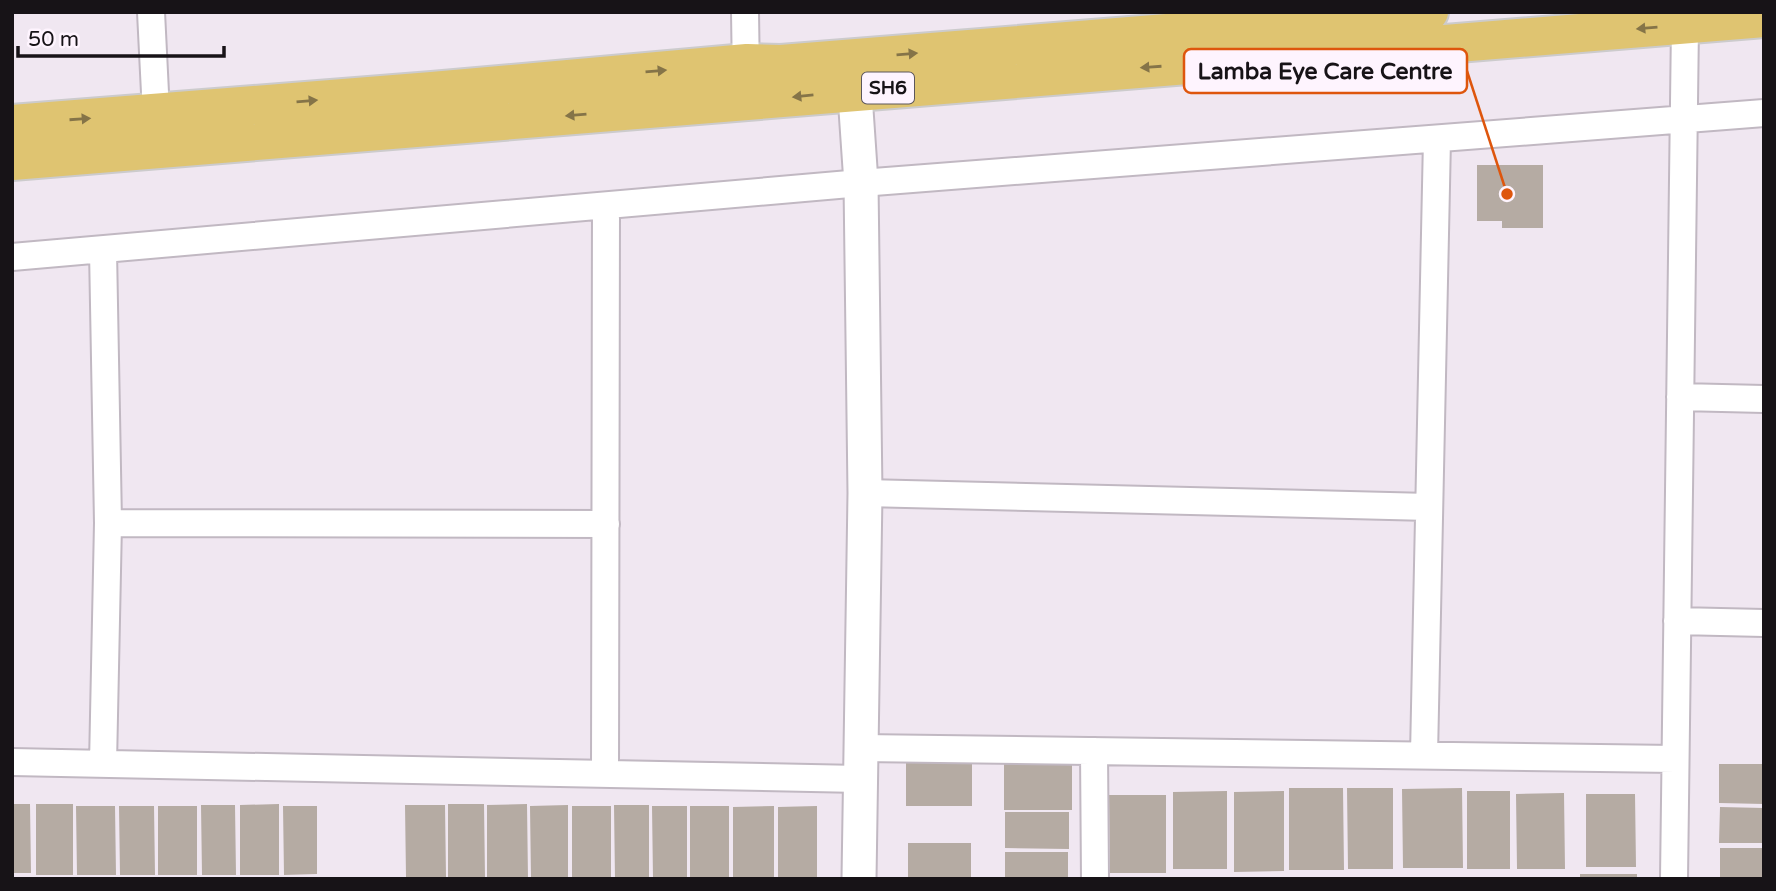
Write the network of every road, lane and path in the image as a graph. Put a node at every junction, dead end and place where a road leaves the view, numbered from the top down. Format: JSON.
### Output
{"nodes":[{"id":1,"x":151,"y":12,"type":"edge"},
{"id":2,"x":746,"y":12,"type":"edge"},
{"id":3,"x":1429,"y":12,"type":"edge"},
{"id":4,"x":1354,"y":15,"type":"edge"},
{"id":5,"x":1764,"y":18,"type":"edge"},
{"id":6,"x":1685,"y":24,"type":"junction"},
{"id":7,"x":747,"y":63,"type":"junction"},
{"id":8,"x":854,"y":74,"type":"junction"},
{"id":9,"x":746,"y":102,"type":"junction"},
{"id":10,"x":156,"y":113,"type":"junction"},
{"id":11,"x":1764,"y":114,"type":"edge"},
{"id":12,"x":1683,"y":120,"type":"junction"},
{"id":13,"x":12,"y":124,"type":"edge"},
{"id":14,"x":1437,"y":139,"type":"junction"},
{"id":15,"x":12,"y":161,"type":"edge"},
{"id":16,"x":861,"y":183,"type":"junction"},
{"id":17,"x":606,"y":206,"type":"junction"},
{"id":18,"x":103,"y":250,"type":"junction"},
{"id":19,"x":12,"y":257,"type":"edge"},
{"id":20,"x":1680,"y":397,"type":"junction"},
{"id":21,"x":1764,"y":399,"type":"edge"},
{"id":22,"x":865,"y":493,"type":"junction"},
{"id":23,"x":1429,"y":507,"type":"junction"},
{"id":24,"x":108,"y":523,"type":"junction"},
{"id":25,"x":606,"y":524,"type":"junction"},
{"id":26,"x":1677,"y":621,"type":"junction"},
{"id":27,"x":1764,"y":623,"type":"edge"},
{"id":28,"x":1094,"y":751,"type":"junction"},
{"id":29,"x":1424,"y":755,"type":"junction"},
{"id":30,"x":1675,"y":758,"type":"junction"},
{"id":31,"x":12,"y":762,"type":"edge"},
{"id":32,"x":103,"y":764,"type":"junction"},
{"id":33,"x":861,"y":764,"type":"junction"},
{"id":34,"x":605,"y":774,"type":"junction"},
{"id":35,"x":859,"y":879,"type":"edge"},
{"id":36,"x":1094,"y":879,"type":"edge"},
{"id":37,"x":1674,"y":879,"type":"edge"}],
"edges":[{"from":1,"to":10,"type":"street"},
{"from":2,"to":7,"type":"street"},
{"from":3,"to":4,"type":"main road","number":"SH6"},
{"from":8,"to":4,"type":"main road","number":"SH6","one_way":true},
{"from":5,"to":6,"type":"main road","number":"SH6"},
{"from":6,"to":8,"type":"main road","number":"SH6","one_way":true},
{"from":6,"to":12,"type":"street"},
{"from":7,"to":8,"type":"main road","number":"SH6"},
{"from":7,"to":9,"type":"street"},
{"from":10,"to":7,"type":"main road","number":"SH6","one_way":true},
{"from":8,"to":9,"type":"main road","number":"SH6","one_way":true},
{"from":8,"to":16,"type":"street"},
{"from":9,"to":15,"type":"main road","number":"SH6","one_way":true},
{"from":13,"to":10,"type":"main road","number":"SH6","one_way":true},
{"from":11,"to":12,"type":"street"},
{"from":12,"to":14,"type":"street"},
{"from":12,"to":20,"type":"street"},
{"from":14,"to":16,"type":"street"},
{"from":14,"to":23,"type":"street"},
{"from":16,"to":17,"type":"street"},
{"from":16,"to":22,"type":"street"},
{"from":17,"to":18,"type":"street"},
{"from":17,"to":25,"type":"street"},
{"from":18,"to":19,"type":"street"},
{"from":18,"to":24,"type":"street"},
{"from":20,"to":21,"type":"street"},
{"from":20,"to":26,"type":"street"},
{"from":22,"to":23,"type":"street"},
{"from":22,"to":33,"type":"street"},
{"from":23,"to":29,"type":"street"},
{"from":24,"to":25,"type":"street"},
{"from":24,"to":32,"type":"street"},
{"from":25,"to":34,"type":"street"},
{"from":26,"to":27,"type":"street"},
{"from":26,"to":30,"type":"street"},
{"from":28,"to":29,"type":"street"},
{"from":28,"to":33,"type":"street"},
{"from":28,"to":36,"type":"street"},
{"from":29,"to":30,"type":"street"},
{"from":30,"to":37,"type":"street"},
{"from":31,"to":32,"type":"street"},
{"from":32,"to":34,"type":"street"},
{"from":33,"to":34,"type":"street"},
{"from":33,"to":35,"type":"street"}]}
